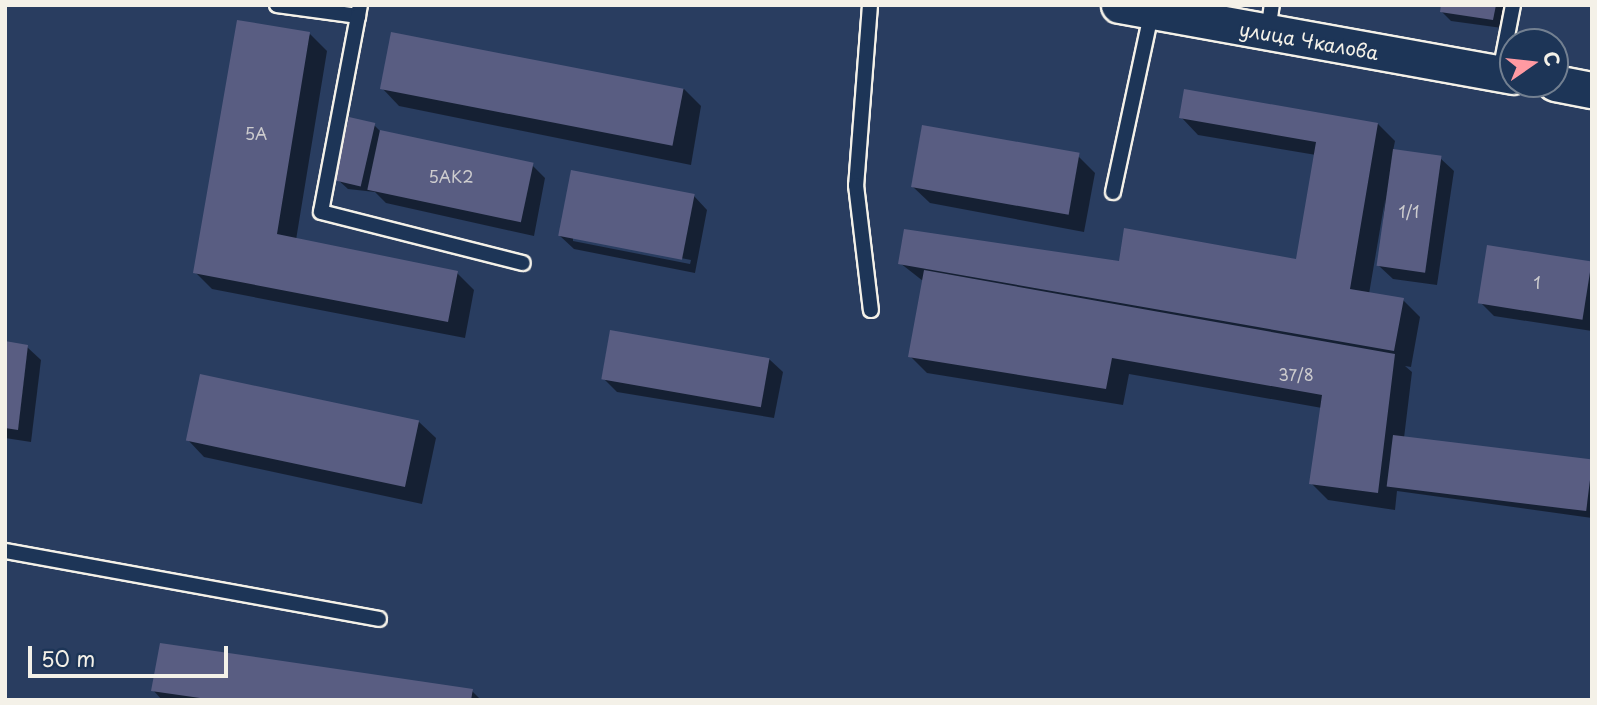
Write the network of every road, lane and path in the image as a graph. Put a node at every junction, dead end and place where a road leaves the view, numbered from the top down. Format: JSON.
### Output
{"nodes":[{"id":1,"x":277,"y":5,"type":"edge"},
{"id":2,"x":870,"y":5,"type":"edge"},
{"id":3,"x":1513,"y":5,"type":"edge"},
{"id":4,"x":1141,"y":7,"type":"edge"},
{"id":5,"x":359,"y":11,"type":"edge"},
{"id":6,"x":1270,"y":20,"type":"edge"},
{"id":7,"x":1511,"y":28,"type":"edge"},
{"id":8,"x":1499,"y":73,"type":"edge"},
{"id":9,"x":1569,"y":86,"type":"edge"},
{"id":10,"x":1592,"y":90,"type":"edge"},
{"id":11,"x":1113,"y":192,"type":"dead end"},
{"id":12,"x":523,"y":262,"type":"dead end"},
{"id":13,"x":871,"y":310,"type":"dead end"},
{"id":14,"x":5,"y":551,"type":"edge"},
{"id":15,"x":379,"y":619,"type":"dead end"}],
"edges":[{"from":1,"to":5,"type":"lane"},
{"from":2,"to":13,"type":"lane"},
{"from":3,"to":7,"type":"lane"},
{"from":4,"to":6,"type":"street","name":"улица Чкалова"},
{"from":4,"to":11,"type":"lane"},
{"from":5,"to":12,"type":"lane"},
{"from":6,"to":8,"type":"street","name":"улица Чкалова"},
{"from":9,"to":10,"type":"street"},
{"from":14,"to":15,"type":"lane"}]}
